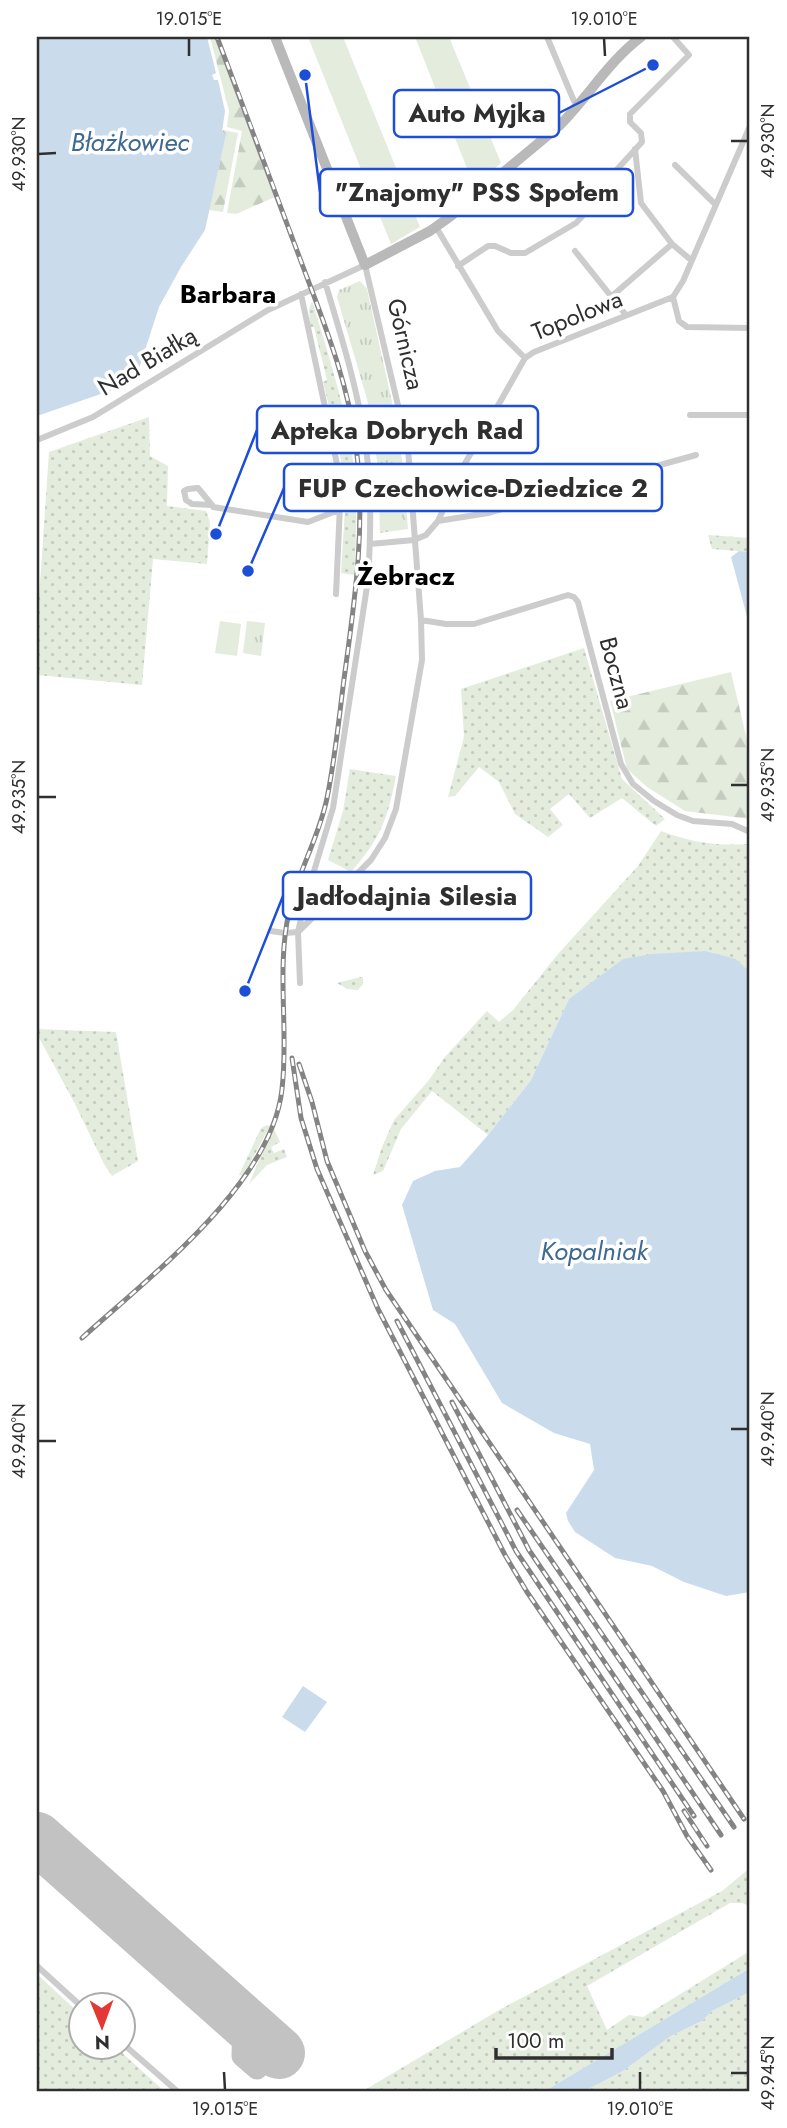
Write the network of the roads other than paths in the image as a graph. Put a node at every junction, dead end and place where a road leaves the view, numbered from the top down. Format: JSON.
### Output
{"nodes":[{"id":1,"x":275,"y":37,"type":"edge"},
{"id":2,"x":547,"y":37,"type":"edge"},
{"id":3,"x":641,"y":37,"type":"edge"},
{"id":4,"x":673,"y":37,"type":"edge"},
{"id":5,"x":630,"y":40,"type":"edge"},
{"id":6,"x":579,"y":105,"type":"junction"},
{"id":7,"x":750,"y":126,"type":"edge"},
{"id":8,"x":635,"y":149,"type":"junction"},
{"id":9,"x":675,"y":164,"type":"dead end"},
{"id":10,"x":508,"y":169,"type":"junction"},
{"id":11,"x":593,"y":203,"type":"junction"},
{"id":12,"x":716,"y":205,"type":"junction"},
{"id":13,"x":436,"y":227,"type":"junction"},
{"id":14,"x":672,"y":244,"type":"junction"},
{"id":15,"x":575,"y":251,"type":"dead end"},
{"id":16,"x":691,"y":260,"type":"junction"},
{"id":17,"x":365,"y":265,"type":"junction"},
{"id":18,"x":458,"y":266,"type":"junction"},
{"id":19,"x":325,"y":282,"type":"junction"},
{"id":20,"x":301,"y":294,"type":"junction"},
{"id":21,"x":612,"y":296,"type":"junction"},
{"id":22,"x":673,"y":297,"type":"junction"},
{"id":23,"x":626,"y":315,"type":"junction"},
{"id":24,"x":750,"y":328,"type":"edge"},
{"id":25,"x":526,"y":358,"type":"junction"},
{"id":26,"x":690,"y":415,"type":"dead end"},
{"id":27,"x":750,"y":415,"type":"edge"},
{"id":28,"x":37,"y":440,"type":"edge"},
{"id":29,"x":696,"y":455,"type":"dead end"},
{"id":30,"x":212,"y":505,"type":"dead end"},
{"id":31,"x":339,"y":510,"type":"junction"},
{"id":32,"x":438,"y":521,"type":"junction"},
{"id":33,"x":414,"y":540,"type":"junction"},
{"id":34,"x":370,"y":544,"type":"junction"},
{"id":35,"x":336,"y":594,"type":"dead end"},
{"id":36,"x":421,"y":620,"type":"junction"},
{"id":37,"x":750,"y":832,"type":"edge"},
{"id":38,"x":271,"y":931,"type":"dead end"},
{"id":39,"x":298,"y":933,"type":"junction"},
{"id":40,"x":300,"y":983,"type":"dead end"},
{"id":41,"x":37,"y":1966,"type":"edge"},
{"id":42,"x":66,"y":1992,"type":"edge"},
{"id":43,"x":136,"y":2055,"type":"edge"},
{"id":44,"x":177,"y":2091,"type":"edge"}],
"edges":[{"from":1,"to":17,"type":"street","name":"Górnicza"},
{"from":2,"to":6,"type":"street"},
{"from":3,"to":5,"type":"street"},
{"from":4,"to":8,"type":"street"},
{"from":5,"to":6,"type":"street"},
{"from":6,"to":10,"type":"street"},
{"from":7,"to":12,"type":"street"},
{"from":8,"to":11,"type":"street"},
{"from":8,"to":14,"type":"street"},
{"from":9,"to":12,"type":"street"},
{"from":10,"to":11,"type":"street"},
{"from":10,"to":13,"type":"street"},
{"from":11,"to":18,"type":"street"},
{"from":12,"to":16,"type":"street"},
{"from":13,"to":17,"type":"street"},
{"from":13,"to":18,"type":"street"},
{"from":14,"to":16,"type":"street"},
{"from":14,"to":21,"type":"street"},
{"from":15,"to":21,"type":"street"},
{"from":16,"to":22,"type":"street"},
{"from":17,"to":19,"type":"street","name":"Nad Białką"},
{"from":17,"to":33,"type":"street","name":"Górnicza"},
{"from":18,"to":25,"type":"street"},
{"from":19,"to":20,"type":"street","name":"Nad Białką"},
{"from":19,"to":34,"type":"street"},
{"from":20,"to":28,"type":"street","name":"Nad Białką"},
{"from":20,"to":31,"type":"street"},
{"from":21,"to":23,"type":"street"},
{"from":22,"to":23,"type":"street","name":"Topolowa"},
{"from":22,"to":24,"type":"street"},
{"from":23,"to":25,"type":"street","name":"Topolowa"},
{"from":25,"to":32,"type":"street","name":"Topolowa"},
{"from":26,"to":27,"type":"street"},
{"from":29,"to":32,"type":"street"},
{"from":30,"to":31,"type":"street"},
{"from":31,"to":35,"type":"street"},
{"from":32,"to":33,"type":"street","name":"Topolowa"},
{"from":33,"to":34,"type":"street"},
{"from":33,"to":36,"type":"street","name":"Górnicza"},
{"from":34,"to":39,"type":"street"},
{"from":36,"to":37,"type":"street","name":"Boczna"},
{"from":36,"to":39,"type":"street","name":"Górnicza"},
{"from":38,"to":39,"type":"street"},
{"from":39,"to":40,"type":"street"},
{"from":41,"to":42,"type":"street"},
{"from":43,"to":44,"type":"street"}]}
